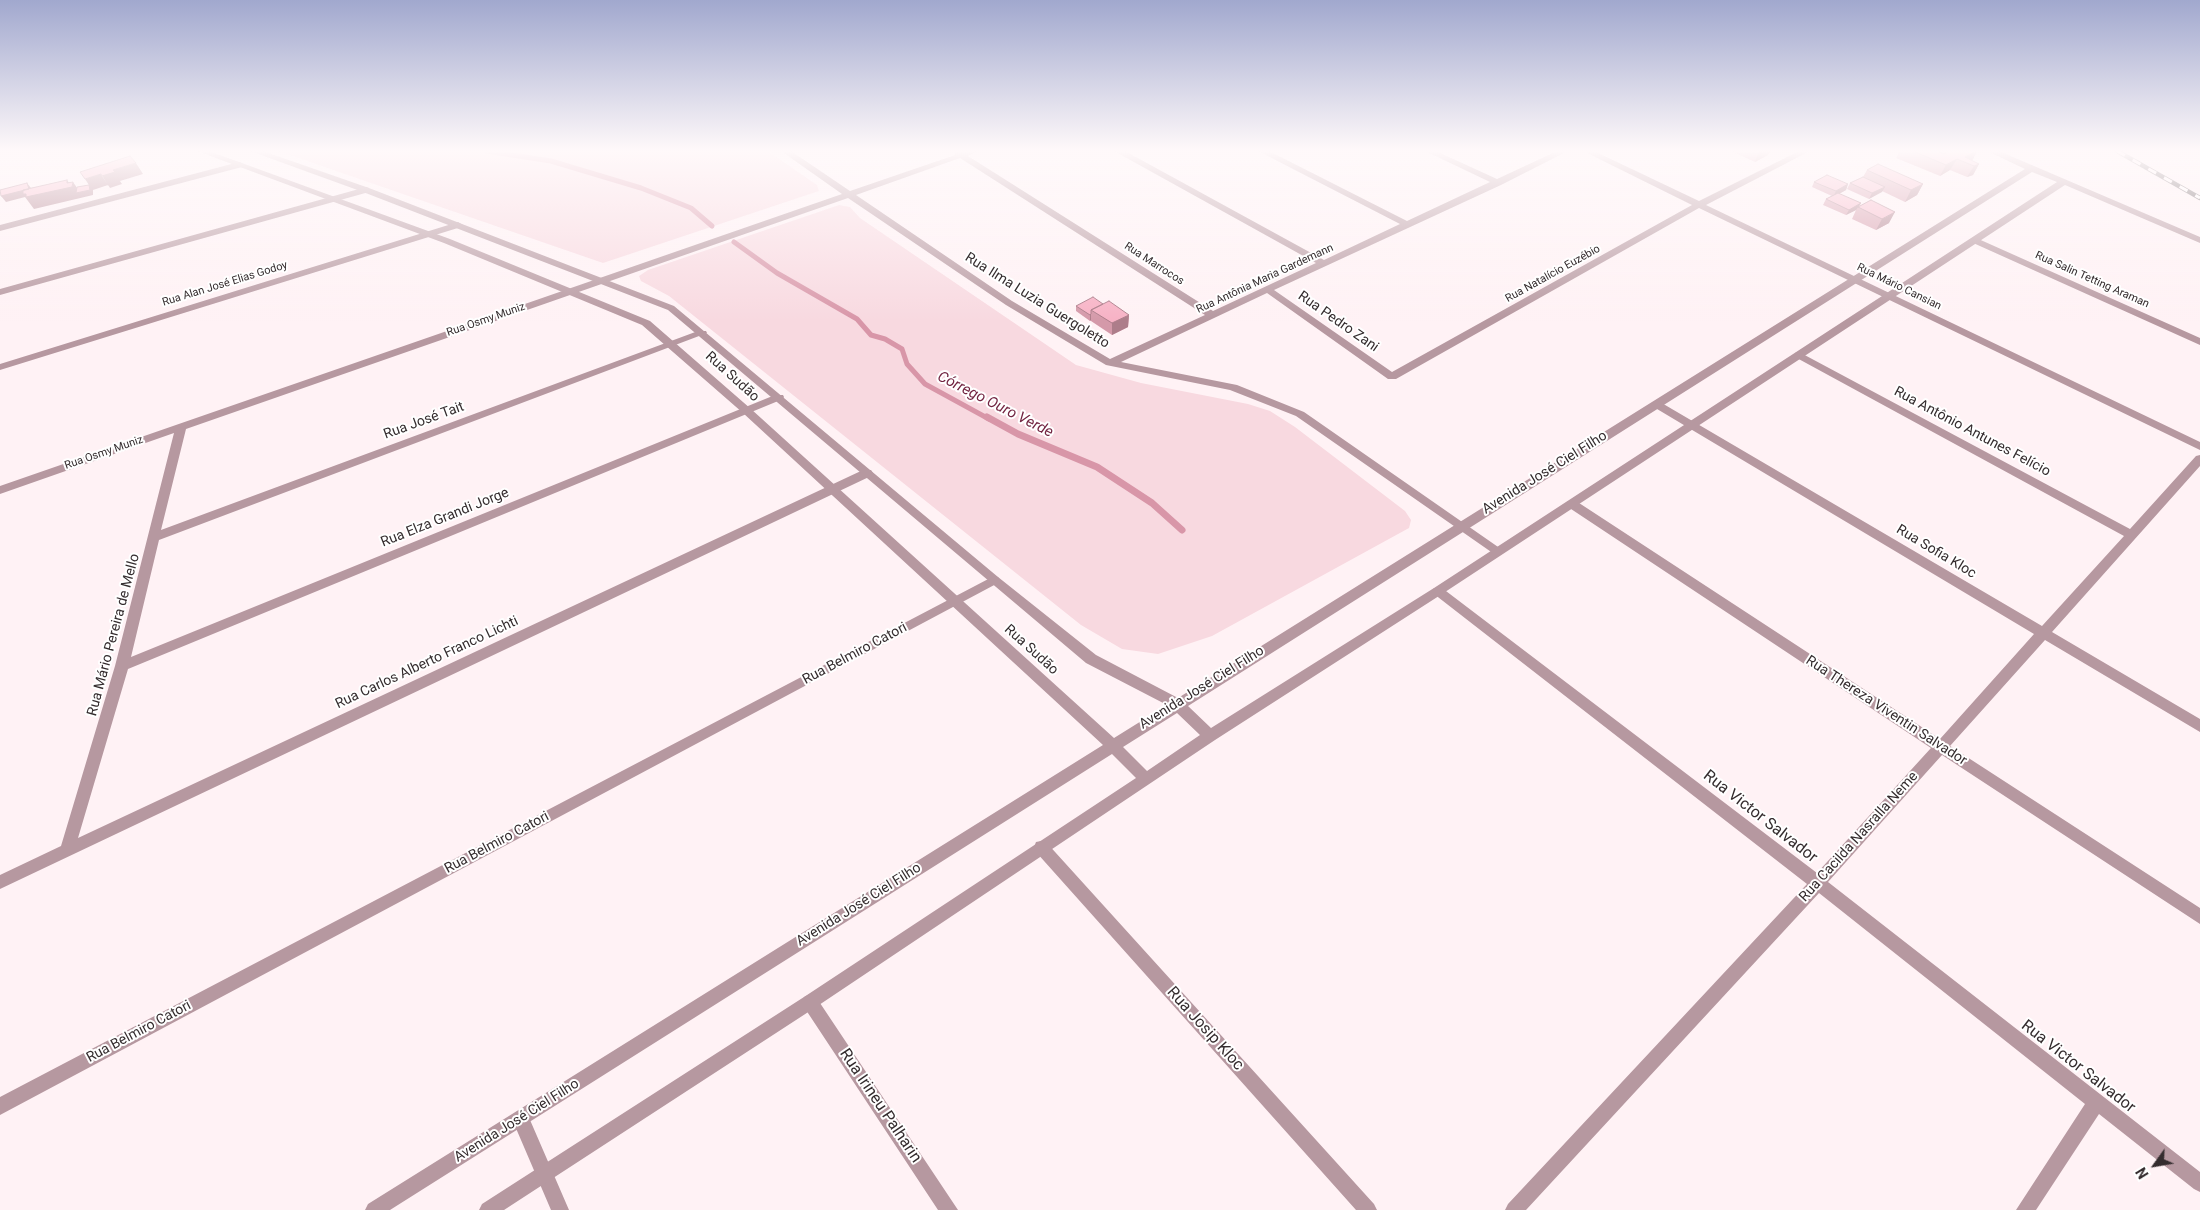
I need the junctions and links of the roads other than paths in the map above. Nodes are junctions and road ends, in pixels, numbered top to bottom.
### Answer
1 (78, 207) edge
2 (302, 207) edge
3 (355, 207) edge
4 (412, 207) edge
5 (811, 207) edge
6 (870, 207) edge
7 (1044, 207) edge
8 (1221, 207) edge
9 (1373, 207) edge
10 (1446, 207) edge
11 (1694, 207) edge
12 (1707, 207) edge
13 (1969, 207) edge
14 (2024, 207) edge
15 (2124, 207) edge
16 (458, 225) junction
17 (1408, 225) junction
18 (0, 228) edge
19 (427, 234) junction
20 (1974, 240) junction
21 (2200, 240) edge
22 (1325, 264) junction
23 (1854, 279) junction
24 (600, 280) junction
25 (1268, 290) junction
26 (569, 291) junction
27 (0, 292) edge
28 (1889, 296) junction
29 (1213, 316) junction
30 (702, 333) junction
31 (2200, 342) edge
32 (673, 344) junction
33 (1799, 355) junction
34 (1110, 363) junction
35 (0, 367) edge
36 (1392, 377) joint
37 (778, 397) junction
38 (1656, 404) junction
39 (747, 410) junction
40 (1692, 425) junction
41 (181, 426) junction
42 (2200, 446) edge
43 (2200, 459) edge
44 (867, 473) junction
45 (0, 490) edge
46 (834, 490) junction
47 (1572, 504) junction
48 (1461, 526) junction
49 (2132, 535) junction
50 (156, 537) junction
51 (1497, 552) junction
52 (994, 580) junction
53 (1438, 591) junction
54 (956, 601) junction
55 (2043, 633) junction
56 (122, 666) junction
57 (1177, 704) junction
58 (2200, 726) edge
59 (1210, 736) junction
60 (1112, 744) junction
61 (1940, 747) junction
62 (1146, 779) junction
63 (1041, 848) junction
64 (68, 850) junction
65 (0, 882) edge
66 (1818, 884) junction
67 (2200, 918) edge
68 (810, 1002) junction
69 (2096, 1103) junction
70 (0, 1106) edge
71 (521, 1119) junction
72 (543, 1174) junction
73 (2200, 1183) edge
74 (374, 1210) edge
75 (488, 1210) edge
76 (560, 1210) edge
77 (949, 1210) edge
78 (1368, 1210) edge
79 (1514, 1210) edge
80 (2025, 1210) edge

1 - 18 street
2 - 27 street
3 - 19 street, Rua Sudão
4 - 16 street, Rua Sudão
5 - 24 street, Rua Osmy Muniz
6 - 34 street, Rua Ilma Luzia Guergoletto
7 - 29 street, Rua Marrocos
8 - 22 street
9 - 17 street
10 - 17 street, Rua Antônia Maria Gardemann
11 - 36 street, Rua Natalício Euzébio
12 - 23 street, Rua Mário Cansian
13 - 23 street, Avenida José Ciel Filho
14 - 20 street
15 - 21 street
16 - 19 street, Rua Alan José Elias Godoy
16 - 24 street, Rua Sudão
17 - 22 street, Rua Antônia Maria Gardemann
19 - 26 street, Rua Sudão
19 - 35 street, Rua Alan José Elias Godoy
20 - 28 street
20 - 31 street, Rua Salin Tetting Araman
22 - 25 street, Rua Antônia Maria Gardemann
23 - 28 street, Rua Mário Cansian
23 - 38 street, Avenida José Ciel Filho
24 - 26 street, Rua Osmy Muniz
24 - 30 street, Rua Sudão
25 - 29 street, Rua Antônia Maria Gardemann
25 - 36 street, Rua Pedro Zani
26 - 32 street, Rua Sudão
26 - 41 street, Rua Osmy Muniz
28 - 33 street
28 - 42 street, Rua Mário Cansian
29 - 34 street, Rua Antônia Maria Gardemann
30 - 32 street, Rua José Tait
30 - 37 street, Rua Sudão
32 - 39 street, Rua Sudão
32 - 50 street, Rua José Tait
33 - 40 street
33 - 49 street, Rua Antônio Antunes Felício
34 - 48 street, Rua Ilma Luzia Guergoletto
37 - 39 street, Rua Elza Grandi Jorge
37 - 44 street, Rua Sudão
38 - 40 street, Rua Sofia Kloc
38 - 48 street, Avenida José Ciel Filho
39 - 46 street, Rua Sudão
39 - 56 street, Rua Elza Grandi Jorge
40 - 47 street
40 - 55 street, Rua Sofia Kloc
41 - 45 street, Rua Osmy Muniz
41 - 50 street, Rua Mário Pereira de Mello
43 - 49 street, Rua Cacilda Nasralla Neme
44 - 46 street, Rua Carlos Alberto Franco Lichti
44 - 52 street, Rua Sudão
46 - 54 street, Rua Sudão
46 - 64 street, Rua Carlos Alberto Franco Lichti
47 - 51 street
47 - 61 street, Rua Thereza Viventin Salvador
48 - 51 street, Rua Ilma Luzia Guergoletto
48 - 57 street, Avenida José Ciel Filho
49 - 55 street, Rua Cacilda Nasralla Neme
50 - 56 street, Rua Mário Pereira de Mello
51 - 53 street
52 - 54 street, Rua Belmiro Catori
52 - 57 street, Rua Sudão
53 - 59 street
53 - 66 street, Rua Victor Salvador
54 - 60 street, Rua Sudão
54 - 70 street, Rua Belmiro Catori
55 - 58 street, Rua Sofia Kloc
55 - 61 street, Rua Cacilda Nasralla Neme
56 - 64 street, Rua Mário Pereira de Mello
57 - 59 street, Rua Sudão
57 - 60 street, Avenida José Ciel Filho
59 - 62 street
60 - 62 street, Rua Sudão
60 - 71 street, Avenida José Ciel Filho
61 - 66 street, Rua Cacilda Nasralla Neme
61 - 67 street, Rua Thereza Viventin Salvador
62 - 63 street
63 - 68 street
63 - 78 street, Rua Josip Kloc
64 - 65 street, Rua Carlos Alberto Franco Lichti
66 - 69 street, Rua Victor Salvador
66 - 79 street, Rua Cacilda Nasralla Neme
68 - 72 street
68 - 77 street, Rua Irineu Palharin
69 - 73 street, Rua Victor Salvador
69 - 80 street
71 - 72 street
71 - 74 street, Avenida José Ciel Filho
72 - 75 street
72 - 76 street

